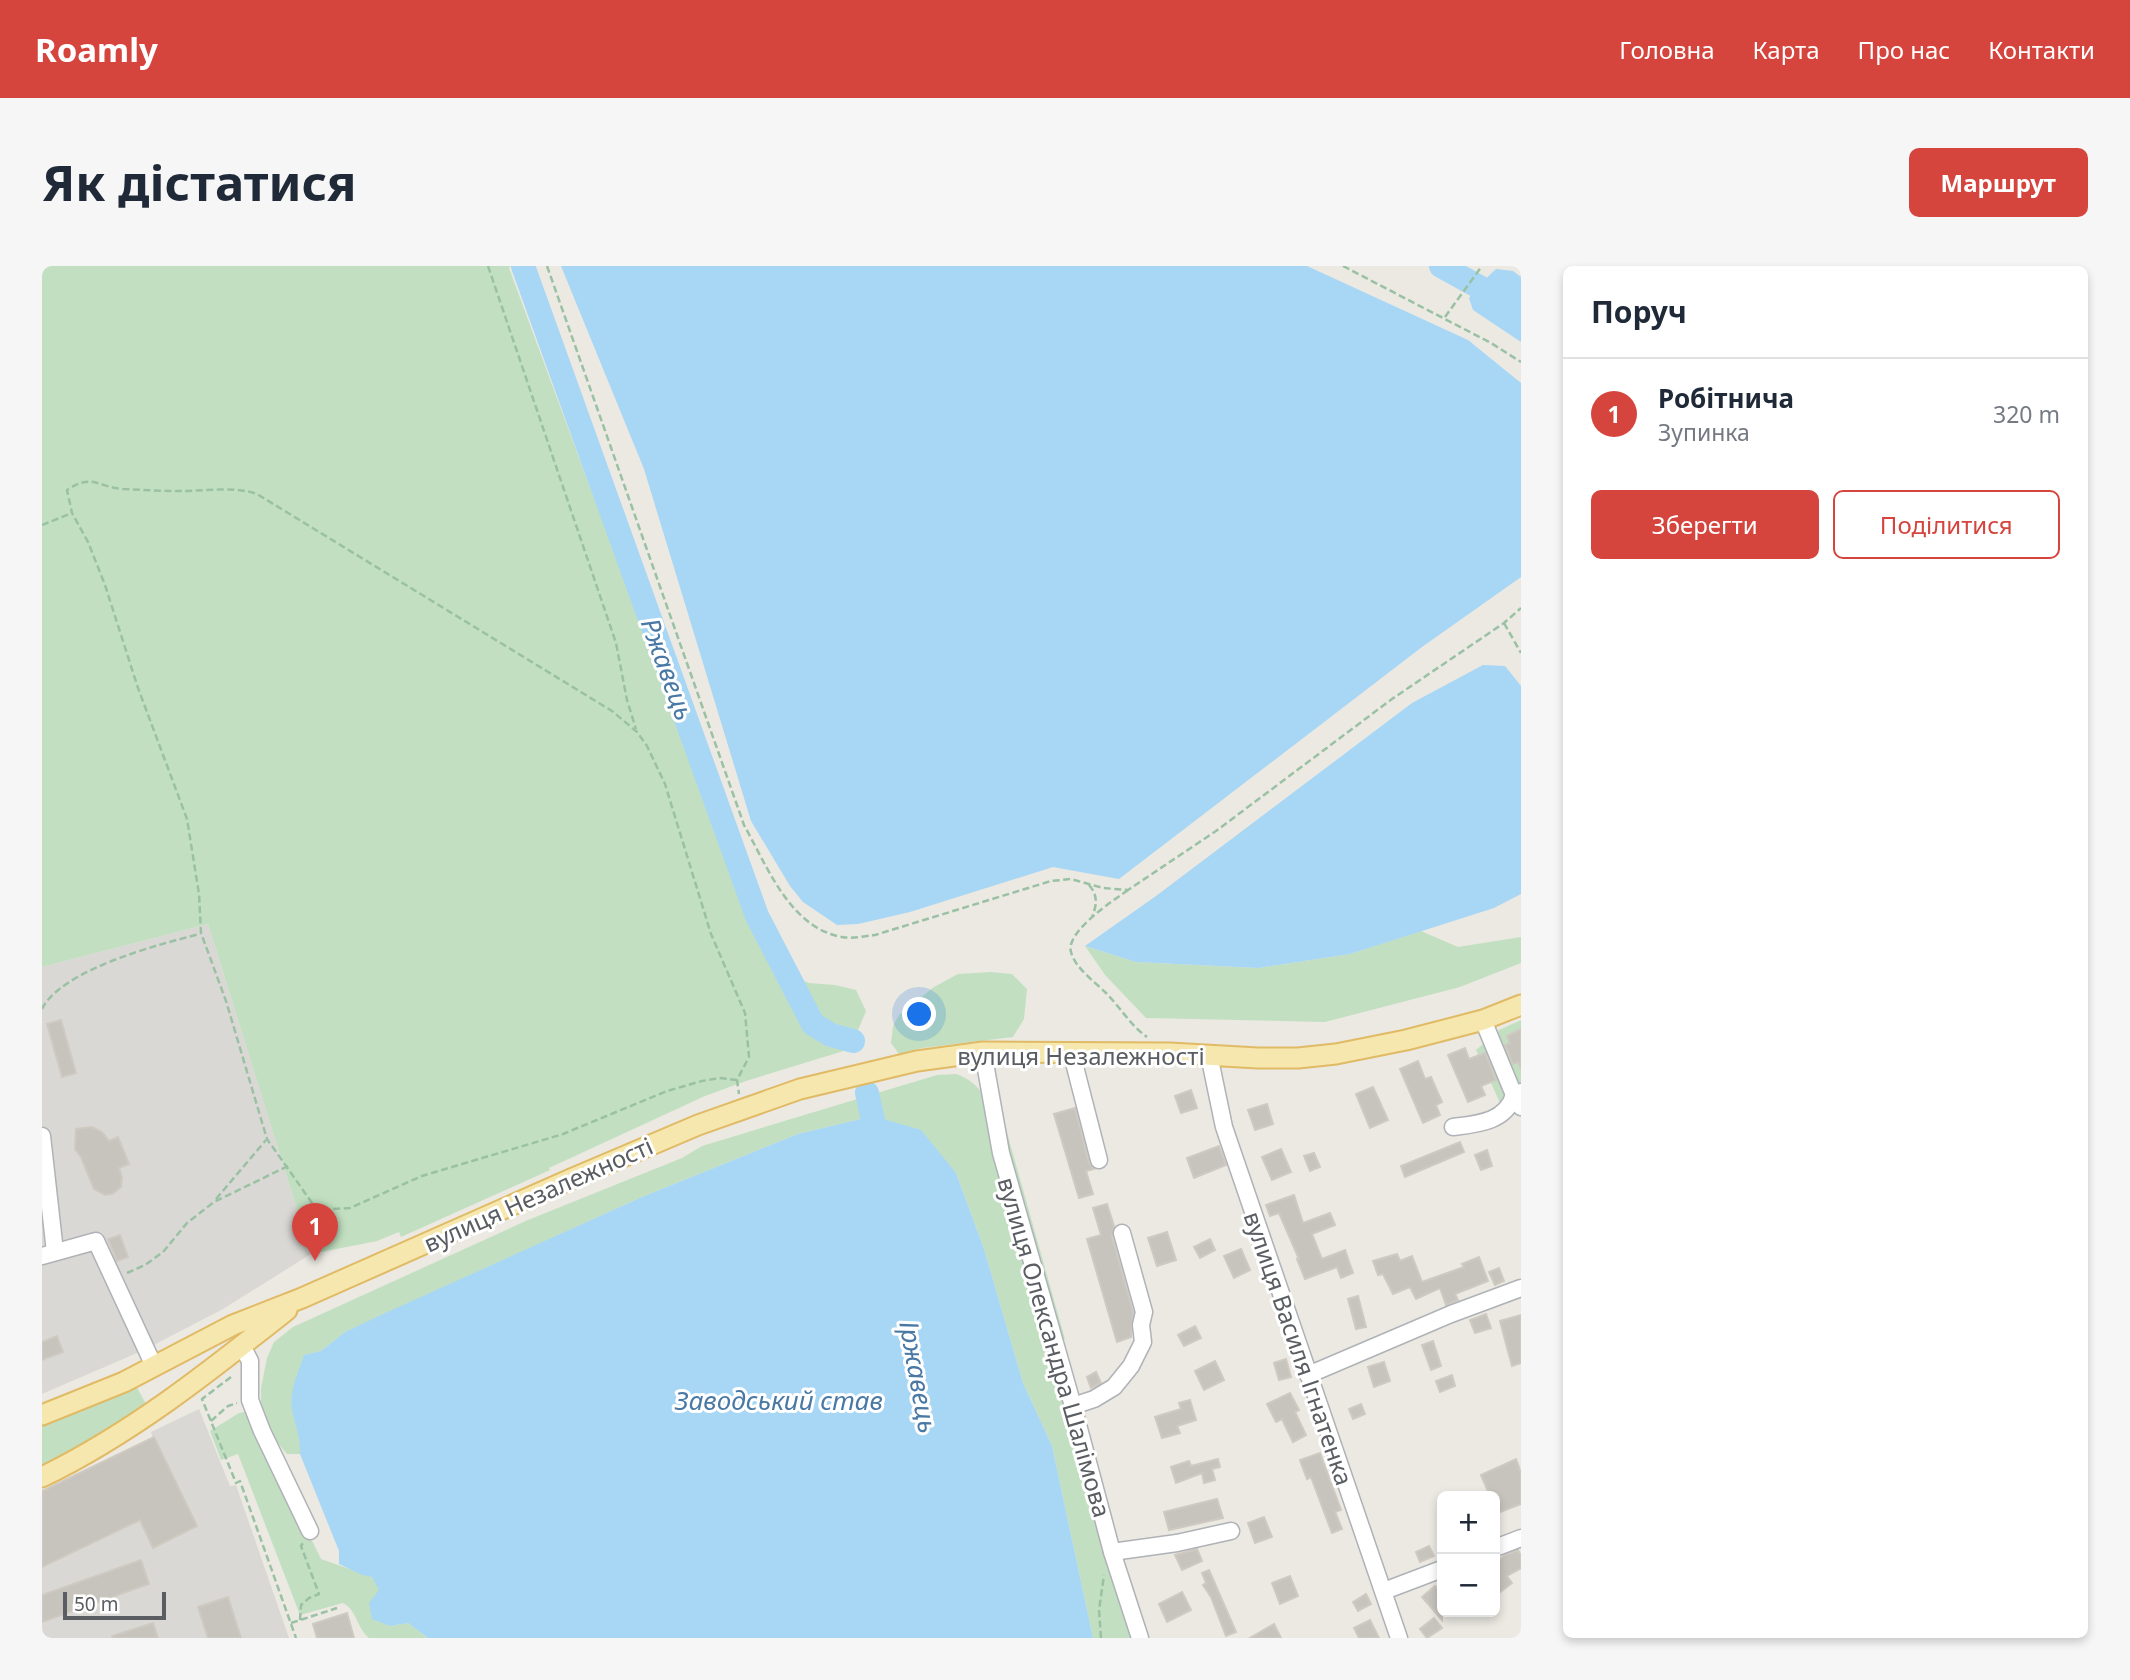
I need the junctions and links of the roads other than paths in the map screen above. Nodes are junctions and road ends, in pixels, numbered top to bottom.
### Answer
1 (1521, 1005) edge
2 (1483, 1020) junction
3 (1072, 1051) junction
4 (984, 1052) junction
5 (1209, 1055) junction
6 (1519, 1098) edge
7 (1453, 1127) dead end
8 (42, 1136) edge
9 (1099, 1160) dead end
10 (1122, 1233) dead end
11 (48, 1254) edge
12 (1521, 1287) edge
13 (302, 1298) junction
14 (246, 1354) junction
15 (154, 1366) junction
16 (1308, 1374) junction
17 (1073, 1406) junction
18 (42, 1415) edge
19 (42, 1476) edge
20 (310, 1531) road end
21 (1231, 1531) dead end
22 (1521, 1538) edge
23 (1500, 1546) edge
24 (1112, 1552) junction
25 (1437, 1571) edge
26 (1384, 1591) junction
27 (1140, 1638) edge
28 (1399, 1638) edge

1 - 2 main road, вулиця Незалежності
2 - 5 main road, вулиця Незалежності
2 - 6 street
3 - 4 main road, вулиця Незалежності
3 - 5 main road, вулиця Незалежності
3 - 9 street
4 - 13 main road, вулиця Незалежності
4 - 17 street, вулиця Олександра Шалімова
5 - 16 street, вулиця Василя Ігнатенка
6 - 7 street
8 - 11 street
10 - 17 street
11 - 15 street
12 - 16 street
13 - 14 main road, вулиця Незалежності
13 - 15 main road, вулиця Незалежності
14 - 19 main road, вулиця Незалежності
14 - 20 street
15 - 18 main road, вулиця Незалежності
16 - 26 street, вулиця Василя Ігнатенка
17 - 24 street, вулиця Олександра Шалімова
21 - 24 street
22 - 23 street
24 - 27 street, вулиця Олександра Шалімова
25 - 26 street
26 - 28 street, вулиця Василя Ігнатенка

